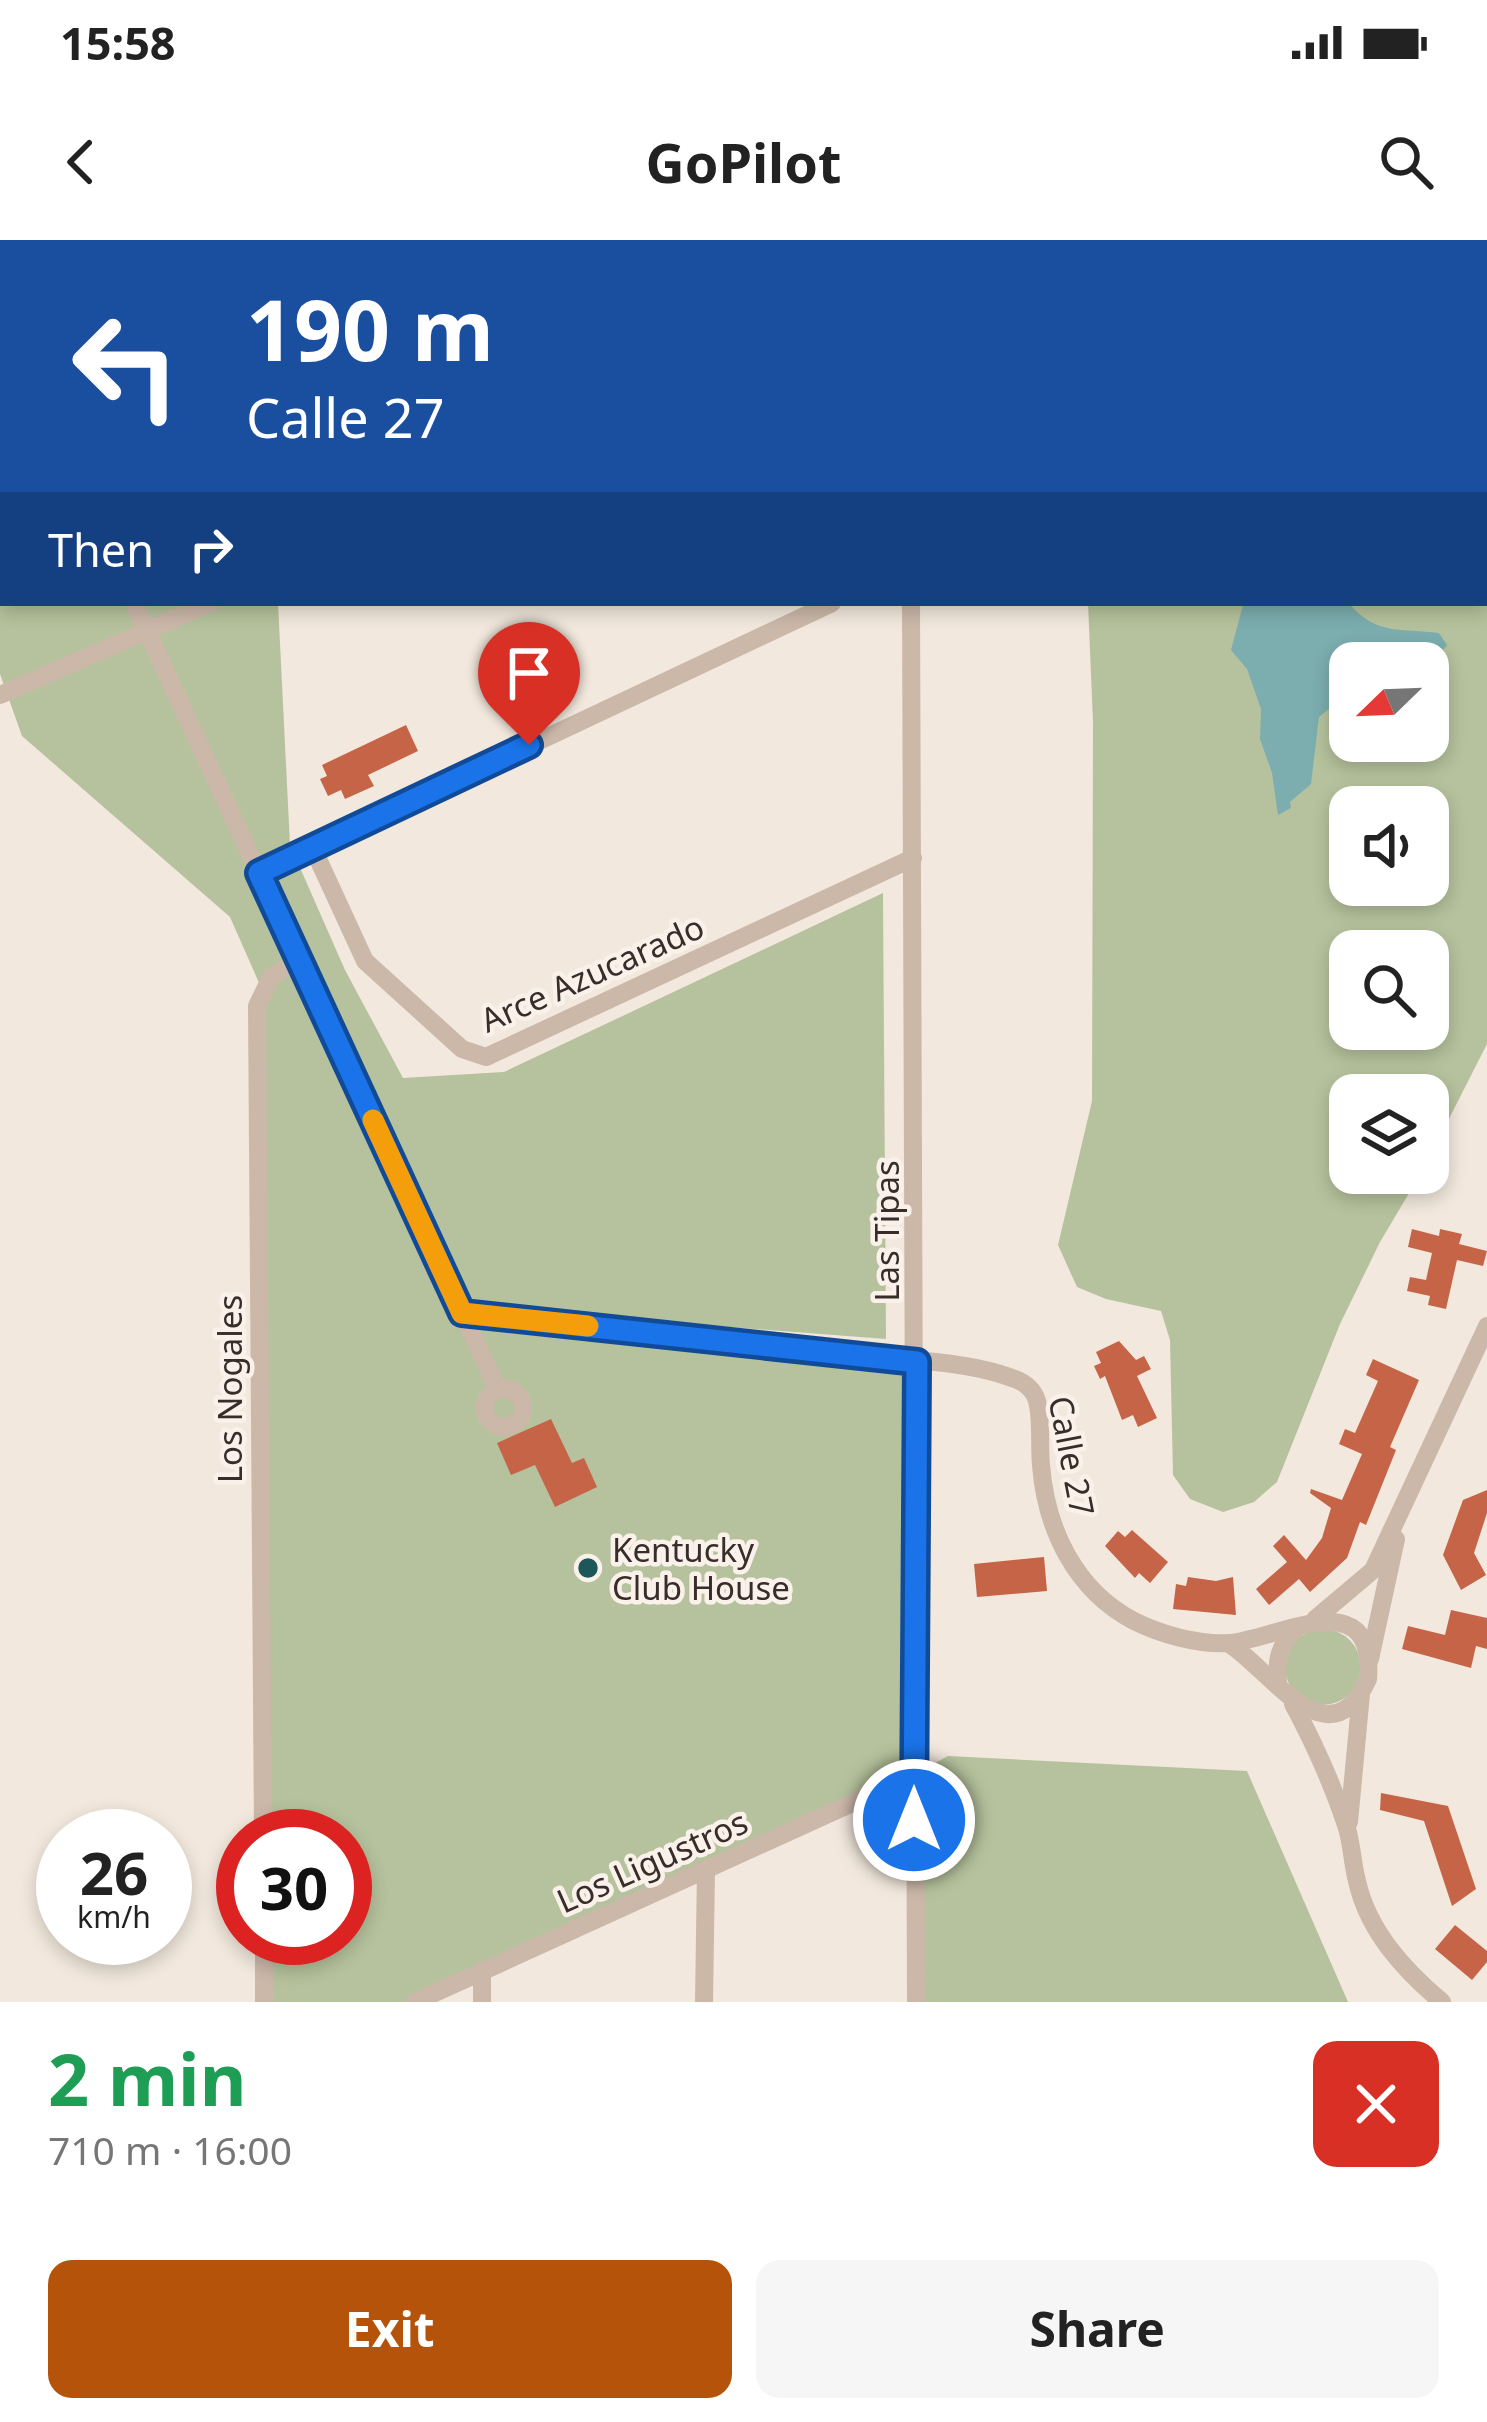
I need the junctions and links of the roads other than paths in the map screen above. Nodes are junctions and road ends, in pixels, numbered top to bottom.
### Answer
1 (135, 606) edge
2 (203, 606) edge
3 (826, 606) edge
4 (911, 606) edge
5 (147, 631) junction
6 (0, 695) edge
7 (312, 846) junction
8 (913, 858) junction
9 (259, 873) junction
10 (299, 960) junction
11 (462, 1313) junction
12 (1487, 1326) edge
13 (917, 1362) junction
14 (498, 1390) dead end
15 (1399, 1522) junction
16 (1308, 1621) junction
17 (1228, 1643) junction
18 (1370, 1662) junction
19 (1278, 1684) junction
20 (1361, 1694) junction
21 (1293, 1704) junction
22 (914, 1775) junction
23 (263, 1809) edge
24 (1348, 1833) junction
25 (706, 1870) junction
26 (264, 1965) edge
27 (482, 1971) junction
28 (264, 2002) edge
29 (415, 2002) edge
30 (482, 2002) edge
31 (704, 2002) edge
32 (916, 2002) edge
33 (1442, 2002) edge

1 - 5 street
2 - 5 street
3 - 7 street
4 - 8 street, Las Tipas
5 - 6 street
5 - 9 street
7 - 8 street, Arce Azucarado
7 - 9 street
8 - 13 street, Las Tipas
9 - 10 street
10 - 11 street
10 - 23 street, Los Nogales
11 - 13 street, Calle 27
11 - 14 street
12 - 15 street
13 - 17 street, Calle 27
13 - 22 street, Las Tipas
15 - 16 street
15 - 18 street
16 - 17 street, Calle 27
16 - 18 street
16 - 19 street
17 - 19 street
18 - 20 street
19 - 21 street
20 - 21 street
20 - 24 street
21 - 24 street
22 - 25 street, Los Ligustros
22 - 32 street, Las Tipas
24 - 33 street
25 - 27 street, Los Ligustros
25 - 31 street
26 - 28 street
27 - 29 street, Los Ligustros
27 - 30 street

